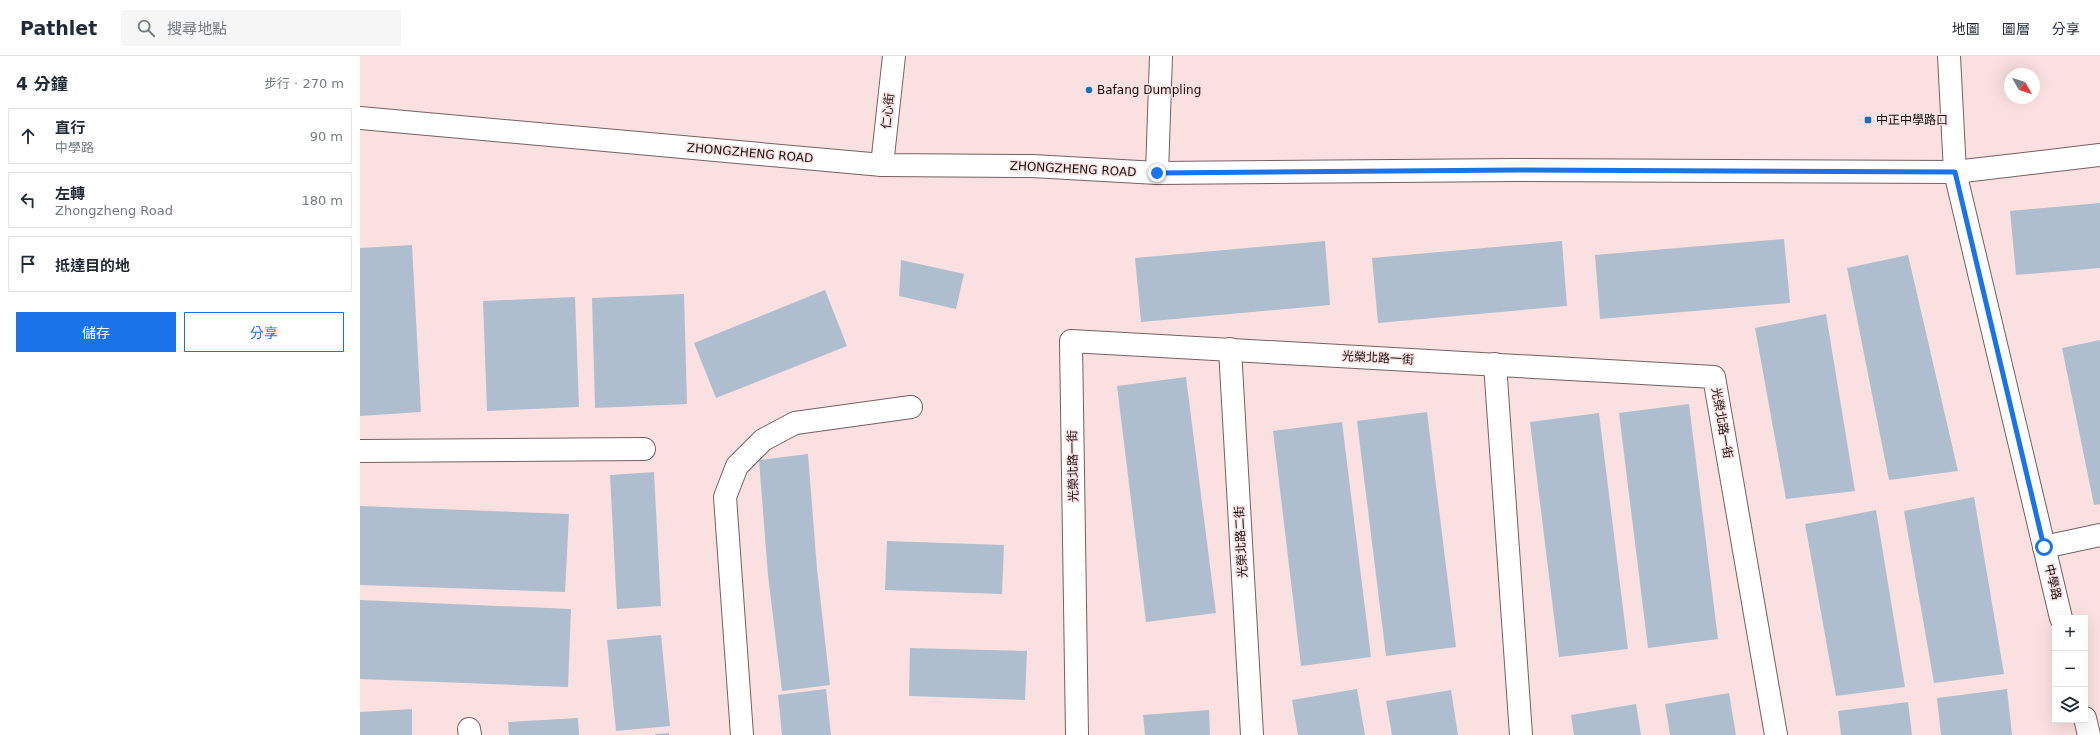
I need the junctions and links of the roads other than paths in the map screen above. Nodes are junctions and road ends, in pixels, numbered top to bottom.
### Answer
1 (894, 56) edge
2 (1162, 56) edge
3 (1950, 56) edge
4 (360, 118) edge
5 (2100, 155) edge
6 (882, 165) junction
7 (1955, 172) junction
8 (1157, 173) junction
9 (1230, 350) junction
10 (1495, 364) junction
11 (911, 407) dead end
12 (644, 449) dead end
13 (360, 452) edge
14 (2100, 535) edge
15 (2044, 547) junction
16 (2060, 615) edge
17 (2086, 723) edge
18 (742, 735) edge
19 (1076, 735) edge
20 (1252, 735) edge
21 (1521, 735) edge
22 (1776, 735) edge
23 (2089, 735) edge

1 - 6 street, 仁心街
2 - 8 street
3 - 7 street, 中學路
4 - 6 street, ZHONGZHENG ROAD
5 - 7 street, ZHONGZHENG ROAD
6 - 8 street, ZHONGZHENG ROAD
7 - 8 street, ZHONGZHENG ROAD
7 - 15 street, 中學路
9 - 10 street, 光榮北路一街
9 - 19 street, 光榮北路一街
9 - 20 street, 光榮北路二街
10 - 21 street
10 - 22 street, 光榮北路一街
11 - 18 street
12 - 13 street
14 - 15 street
15 - 16 street, 中學路
17 - 23 street

